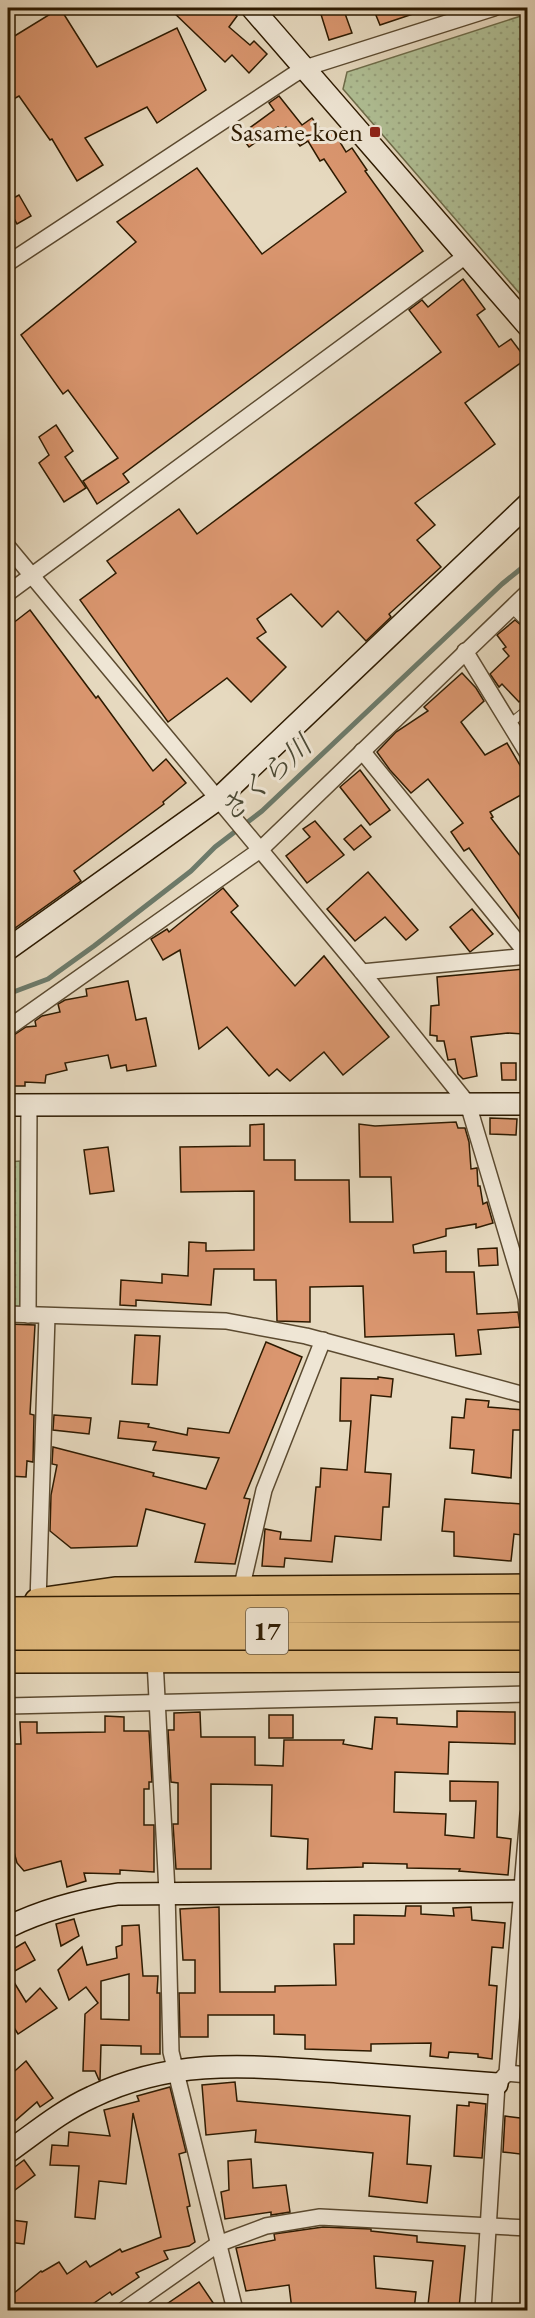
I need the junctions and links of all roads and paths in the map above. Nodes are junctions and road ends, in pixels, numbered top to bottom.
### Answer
1 (252, 8) edge
2 (494, 8) edge
3 (305, 68) junction
4 (466, 255) junction
5 (8, 263) edge
6 (528, 326) edge
7 (528, 504) edge
8 (8, 547) edge
9 (32, 576) junction
10 (528, 592) edge
11 (8, 593) edge
12 (511, 608) junction
13 (528, 625) edge
14 (465, 651) junction
15 (528, 709) edge
16 (509, 724) junction
17 (362, 751) junction
18 (528, 754) edge
19 (218, 800) junction
20 (260, 850) junction
21 (8, 949) edge
22 (528, 956) edge
23 (362, 972) junction
24 (8, 1028) edge
25 (8, 1104) edge
26 (468, 1104) junction
27 (528, 1104) edge
28 (29, 1105) junction
29 (523, 1269) edge
30 (8, 1314) edge
31 (28, 1315) junction
32 (47, 1316) junction
33 (528, 1319) edge
34 (323, 1340) junction
35 (528, 1396) edge
36 (528, 1588) edge
37 (241, 1590) junction
38 (8, 1602) edge
39 (38, 1602) junction
40 (528, 1608) edge
41 (8, 1611) edge
42 (528, 1618) edge
43 (528, 1627) edge
44 (8, 1636) edge
45 (528, 1636) edge
46 (8, 1642) edge
47 (528, 1658) edge
48 (8, 1659) edge
49 (155, 1660) junction
50 (528, 1694) edge
51 (157, 1704) junction
52 (15, 1707) edge
53 (8, 1718) edge
54 (528, 1814) edge
55 (525, 1891) edge
56 (167, 1892) junction
57 (8, 1926) edge
58 (176, 2070) junction
59 (528, 2075) edge
60 (502, 2079) junction
61 (8, 2152) edge
62 (489, 2227) junction
63 (528, 2228) edge
64 (218, 2244) junction
65 (124, 2310) edge
66 (235, 2310) edge
67 (483, 2310) edge

1 - 3 street
2 - 3 street
3 - 4 street
3 - 5 street
4 - 6 street
4 - 9 street
7 - 19 street
8 - 9 street
9 - 11 street
9 - 19 street
10 - 12 street
12 - 13 lane
12 - 14 street
14 - 16 street
14 - 17 street
15 - 16 lane
16 - 18 street
17 - 20 street
17 - 22 street
19 - 20 street
19 - 21 street
20 - 23 street
20 - 24 street
22 - 23 street
23 - 26 street
25 - 28 street
26 - 27 street
26 - 28 street
26 - 29 street
28 - 31 street
29 - 33 street
30 - 31 street
31 - 32 street
32 - 34 street
32 - 39 street
34 - 35 street
34 - 37 street
36 - 37 highway, 17
37 - 39 highway, 17
38 - 39 highway, 17
39 - 42 highway, 17
40 - 41 highway, bridge
43 - 46 highway, 17
44 - 45 highway, bridge
47 - 49 highway, 17
48 - 49 highway, 17
49 - 51 street
50 - 51 street
51 - 52 street
51 - 56 street
52 - 53 street
54 - 55 street
55 - 56 street
55 - 60 street
56 - 57 street
56 - 58 street
58 - 60 street
58 - 61 street
58 - 64 street
59 - 60 street
60 - 62 street
62 - 63 street
62 - 64 street
62 - 67 street
64 - 65 street
64 - 66 street

